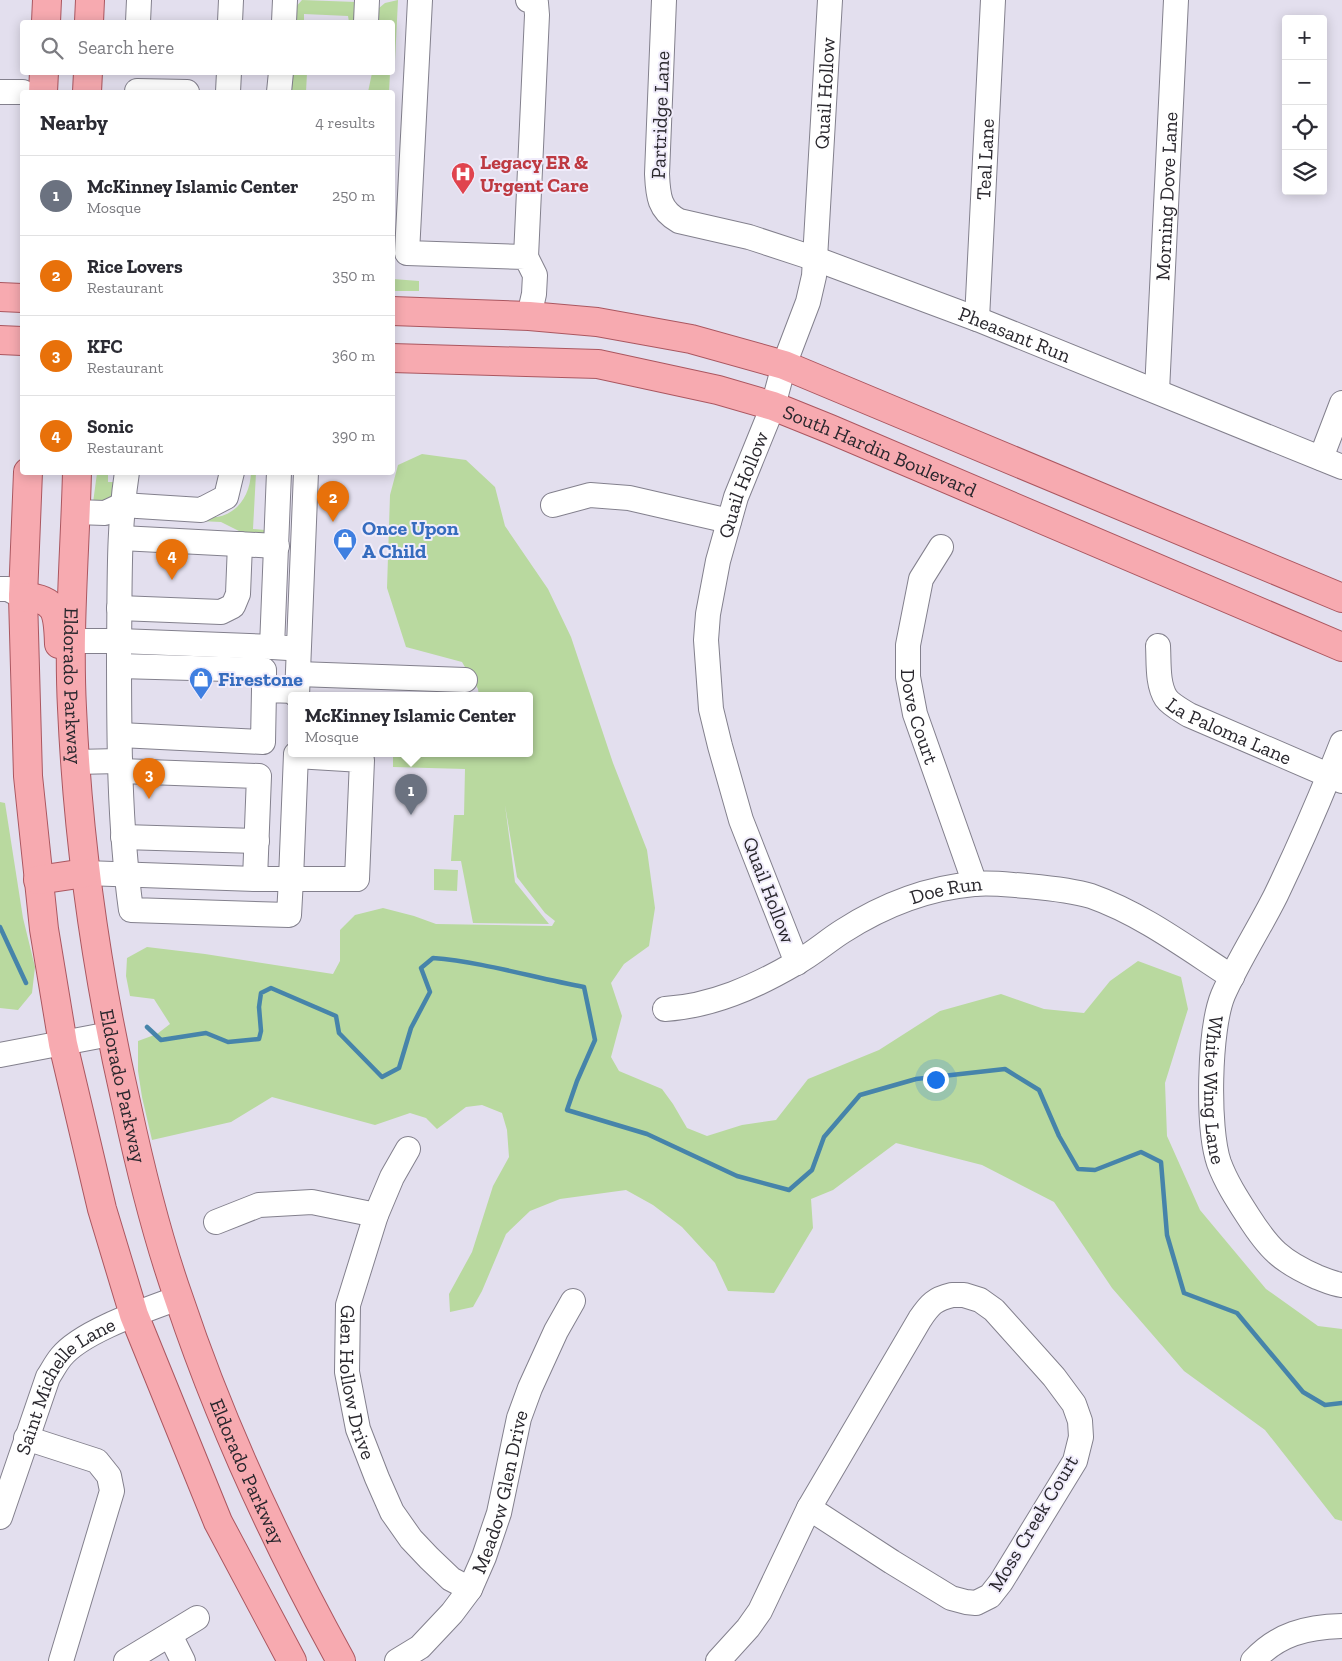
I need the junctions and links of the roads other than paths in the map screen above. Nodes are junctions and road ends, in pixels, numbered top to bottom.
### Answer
1 (47, 0) edge
2 (90, 0) edge
3 (139, 0) edge
4 (231, 0) edge
5 (285, 0) edge
6 (367, 0) edge
7 (420, 0) edge
8 (528, 0) edge
9 (664, 0) edge
10 (830, 0) edge
11 (993, 0) edge
12 (1176, 0) edge
13 (46, 20) edge
14 (89, 20) edge
15 (138, 20) edge
16 (230, 20) edge
17 (284, 20) edge
18 (366, 20) edge
19 (44, 75) edge
20 (88, 75) edge
21 (228, 75) edge
22 (281, 75) edge
23 (137, 85) edge
24 (43, 90) edge
25 (87, 90) edge
26 (173, 90) edge
27 (228, 90) edge
28 (279, 90) edge
29 (0, 92) edge
30 (20, 92) edge
31 (680, 221) joint
32 (526, 257) junction
33 (816, 259) junction
34 (0, 297) edge
35 (20, 298) edge
36 (395, 311) edge
37 (529, 316) junction
38 (977, 319) junction
39 (0, 340) edge
40 (20, 341) edge
41 (395, 358) edge
42 (784, 365) junction
43 (1157, 392) junction
44 (1342, 403) edge
45 (773, 406) junction
46 (1321, 458) junction
47 (1342, 467) edge
48 (28, 475) edge
49 (77, 475) edge
50 (127, 475) edge
51 (231, 475) edge
52 (279, 475) edge
53 (306, 475) edge
54 (553, 505) dead end
55 (122, 506) junction
56 (76, 512) junction
57 (729, 521) junction
58 (121, 538) junction
59 (240, 544) junction
60 (277, 546) junction
61 (941, 547) dead end
62 (8, 596) edge
63 (1342, 598) edge
64 (119, 608) junction
65 (71, 641) junction
66 (119, 641) junction
67 (1158, 646) dead end
68 (272, 647) junction
69 (1342, 647) edge
70 (298, 648) junction
71 (119, 666) junction
72 (465, 680) dead end
73 (297, 687) edge
74 (264, 690) junction
75 (72, 705) junction
76 (120, 735) junction
77 (1342, 743) edge
78 (296, 757) edge
79 (322, 757) edge
80 (75, 762) junction
81 (121, 766) junction
82 (1335, 778) edge
83 (123, 837) junction
84 (256, 841) junction
85 (85, 873) junction
86 (126, 874) junction
87 (255, 879) junction
88 (291, 879) junction
89 (38, 880) junction
90 (975, 884) junction
91 (798, 963) junction
92 (1232, 977) junction
93 (665, 1009) dead end
94 (110, 1034) junction
95 (63, 1044) junction
96 (0, 1055) edge
97 (408, 1149) dead end
98 (376, 1215) junction
99 (216, 1222) dead end
100 (1342, 1286) edge
101 (178, 1298) junction
102 (574, 1301) dead end
103 (134, 1315) junction
104 (26, 1438) junction
105 (810, 1508) junction
106 (0, 1518) edge
107 (470, 1589) junction
108 (197, 1618) dead end
109 (1342, 1626) edge
110 (170, 1635) junction
111 (61, 1661) edge
112 (126, 1661) edge
113 (183, 1661) edge
114 (292, 1661) edge
115 (341, 1661) edge
116 (397, 1661) edge
117 (718, 1661) edge
118 (1252, 1661) edge

1 - 13 main road
2 - 14 main road
3 - 15 street
4 - 16 street
5 - 17 street
6 - 18 street
7 - 32 street
8 - 32 street
9 - 31 street, Partridge Lane
10 - 33 street, Quail Hollow
11 - 38 street, Teal Lane
12 - 43 street, Morning Dove Lane
19 - 24 main road
20 - 25 main road
21 - 27 street
22 - 28 street
23 - 26 street
29 - 30 street
31 - 33 street, Pheasant Run
32 - 37 street
33 - 38 street, Pheasant Run
33 - 42 street, Quail Hollow
34 - 35 main road
36 - 37 main road, South Hardin Boulevard
37 - 42 main road, South Hardin Boulevard
38 - 43 street, Pheasant Run
39 - 40 main road
41 - 45 main road, South Hardin Boulevard
42 - 45 street, Quail Hollow
42 - 63 main road, South Hardin Boulevard
43 - 46 street, Pheasant Run
44 - 46 street
45 - 57 street, Quail Hollow
45 - 69 main road, South Hardin Boulevard
46 - 47 street, Pheasant Run
48 - 62 main road
49 - 56 main road, Eldorado Parkway
50 - 55 street
51 - 55 street
52 - 60 street
53 - 70 street
54 - 57 street
55 - 56 street
55 - 58 street
56 - 65 main road, Eldorado Parkway
57 - 91 street, Quail Hollow
58 - 59 street
58 - 64 street
59 - 60 street
59 - 64 street
60 - 68 street
61 - 90 street, Dove Court
62 - 75 main road
62 - 89 main road
64 - 66 street
65 - 66 street
65 - 75 main road, Eldorado Parkway
66 - 68 street
66 - 71 street
67 - 82 street, La Paloma Lane
68 - 70 street
70 - 73 street
71 - 74 street
71 - 76 street
72 - 73 street
73 - 74 street
74 - 76 street
75 - 80 main road, Eldorado Parkway
76 - 81 street
77 - 82 street, White Wing Lane
78 - 88 street
79 - 88 street
80 - 81 street
80 - 85 main road, Eldorado Parkway
81 - 83 street
81 - 84 street
82 - 92 street, White Wing Lane
83 - 84 street
83 - 86 street
84 - 87 street
85 - 86 street
85 - 89 main road
85 - 94 main road, Eldorado Parkway
86 - 87 street
86 - 88 street
87 - 88 street
89 - 95 main road
90 - 91 street, Doe Run
90 - 92 street, Doe Run
91 - 93 street, Doe Run
92 - 100 street, White Wing Lane
94 - 95 street
94 - 101 main road, Eldorado Parkway
95 - 96 street
95 - 103 main road
97 - 98 street, Glen Hollow Drive
98 - 99 street
98 - 107 street, Glen Hollow Drive
101 - 103 street, Saint Michelle Lane
101 - 115 main road, Eldorado Parkway
102 - 107 street, Meadow Glen Drive
103 - 104 street, Saint Michelle Lane
103 - 114 main road
104 - 106 street, Saint Michelle Lane
104 - 111 street
105 - 105 street, Moss Creek Court
105 - 117 street, Moss Creek Court
107 - 116 street, Meadow Glen Drive
108 - 110 street
109 - 118 street
110 - 112 street
110 - 113 street

